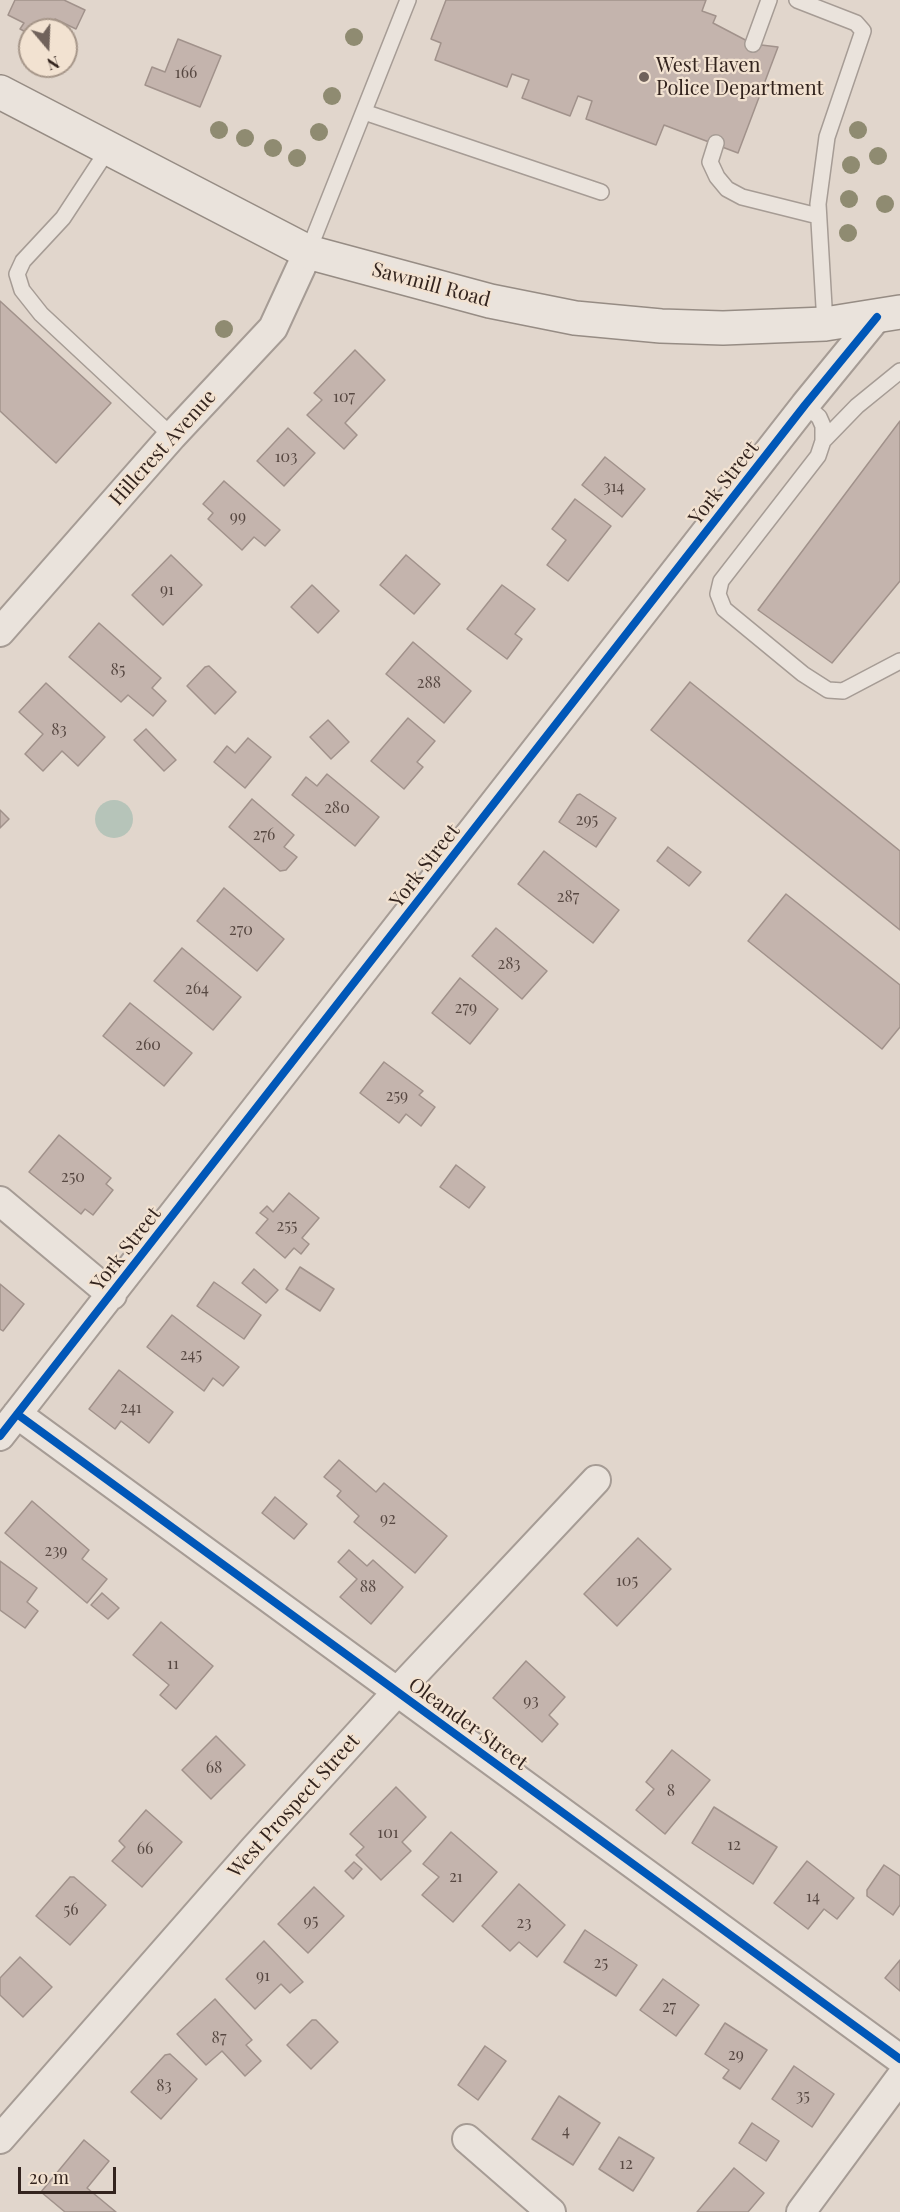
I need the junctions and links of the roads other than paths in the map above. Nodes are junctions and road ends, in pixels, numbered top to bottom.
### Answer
1 (408, 0) edge
2 (769, 0) edge
3 (796, 0) edge
4 (753, 44) dead end
5 (0, 92) edge
6 (364, 112) junction
7 (716, 143) dead end
8 (109, 148) junction
9 (601, 192) dead end
10 (818, 216) junction
11 (308, 252) junction
12 (888, 314) edge
13 (825, 324) junction
14 (900, 370) edge
15 (805, 405) junction
16 (172, 436) junction
17 (823, 441) junction
18 (0, 632) edge
19 (900, 661) edge
20 (0, 1201) edge
21 (112, 1295) junction
22 (9, 1425) edge
23 (596, 1480) dead end
24 (396, 1693) junction
25 (900, 2059) edge
26 (900, 2078) edge
27 (0, 2139) edge
28 (467, 2139) dead end
29 (551, 2212) edge
30 (801, 2212) edge

1 - 6 lane
2 - 4 lane
3 - 10 lane
5 - 8 main road, Sawmill Road
6 - 9 lane
6 - 11 lane
7 - 10 lane
8 - 11 main road, Sawmill Road
8 - 16 lane
10 - 13 lane
11 - 13 main road, Sawmill Road
11 - 16 street, Hillcrest Avenue
12 - 13 main road, Sawmill Road
12 - 15 street, York Street
14 - 17 lane
15 - 17 lane
15 - 21 street, York Street
16 - 18 street, Hillcrest Avenue
17 - 19 lane
20 - 21 street
21 - 22 street, York Street
22 - 24 street, Oleander Street
23 - 24 street, West Prospect Street
24 - 25 street, Oleander Street
24 - 27 street, West Prospect Street
26 - 30 street
28 - 29 street

